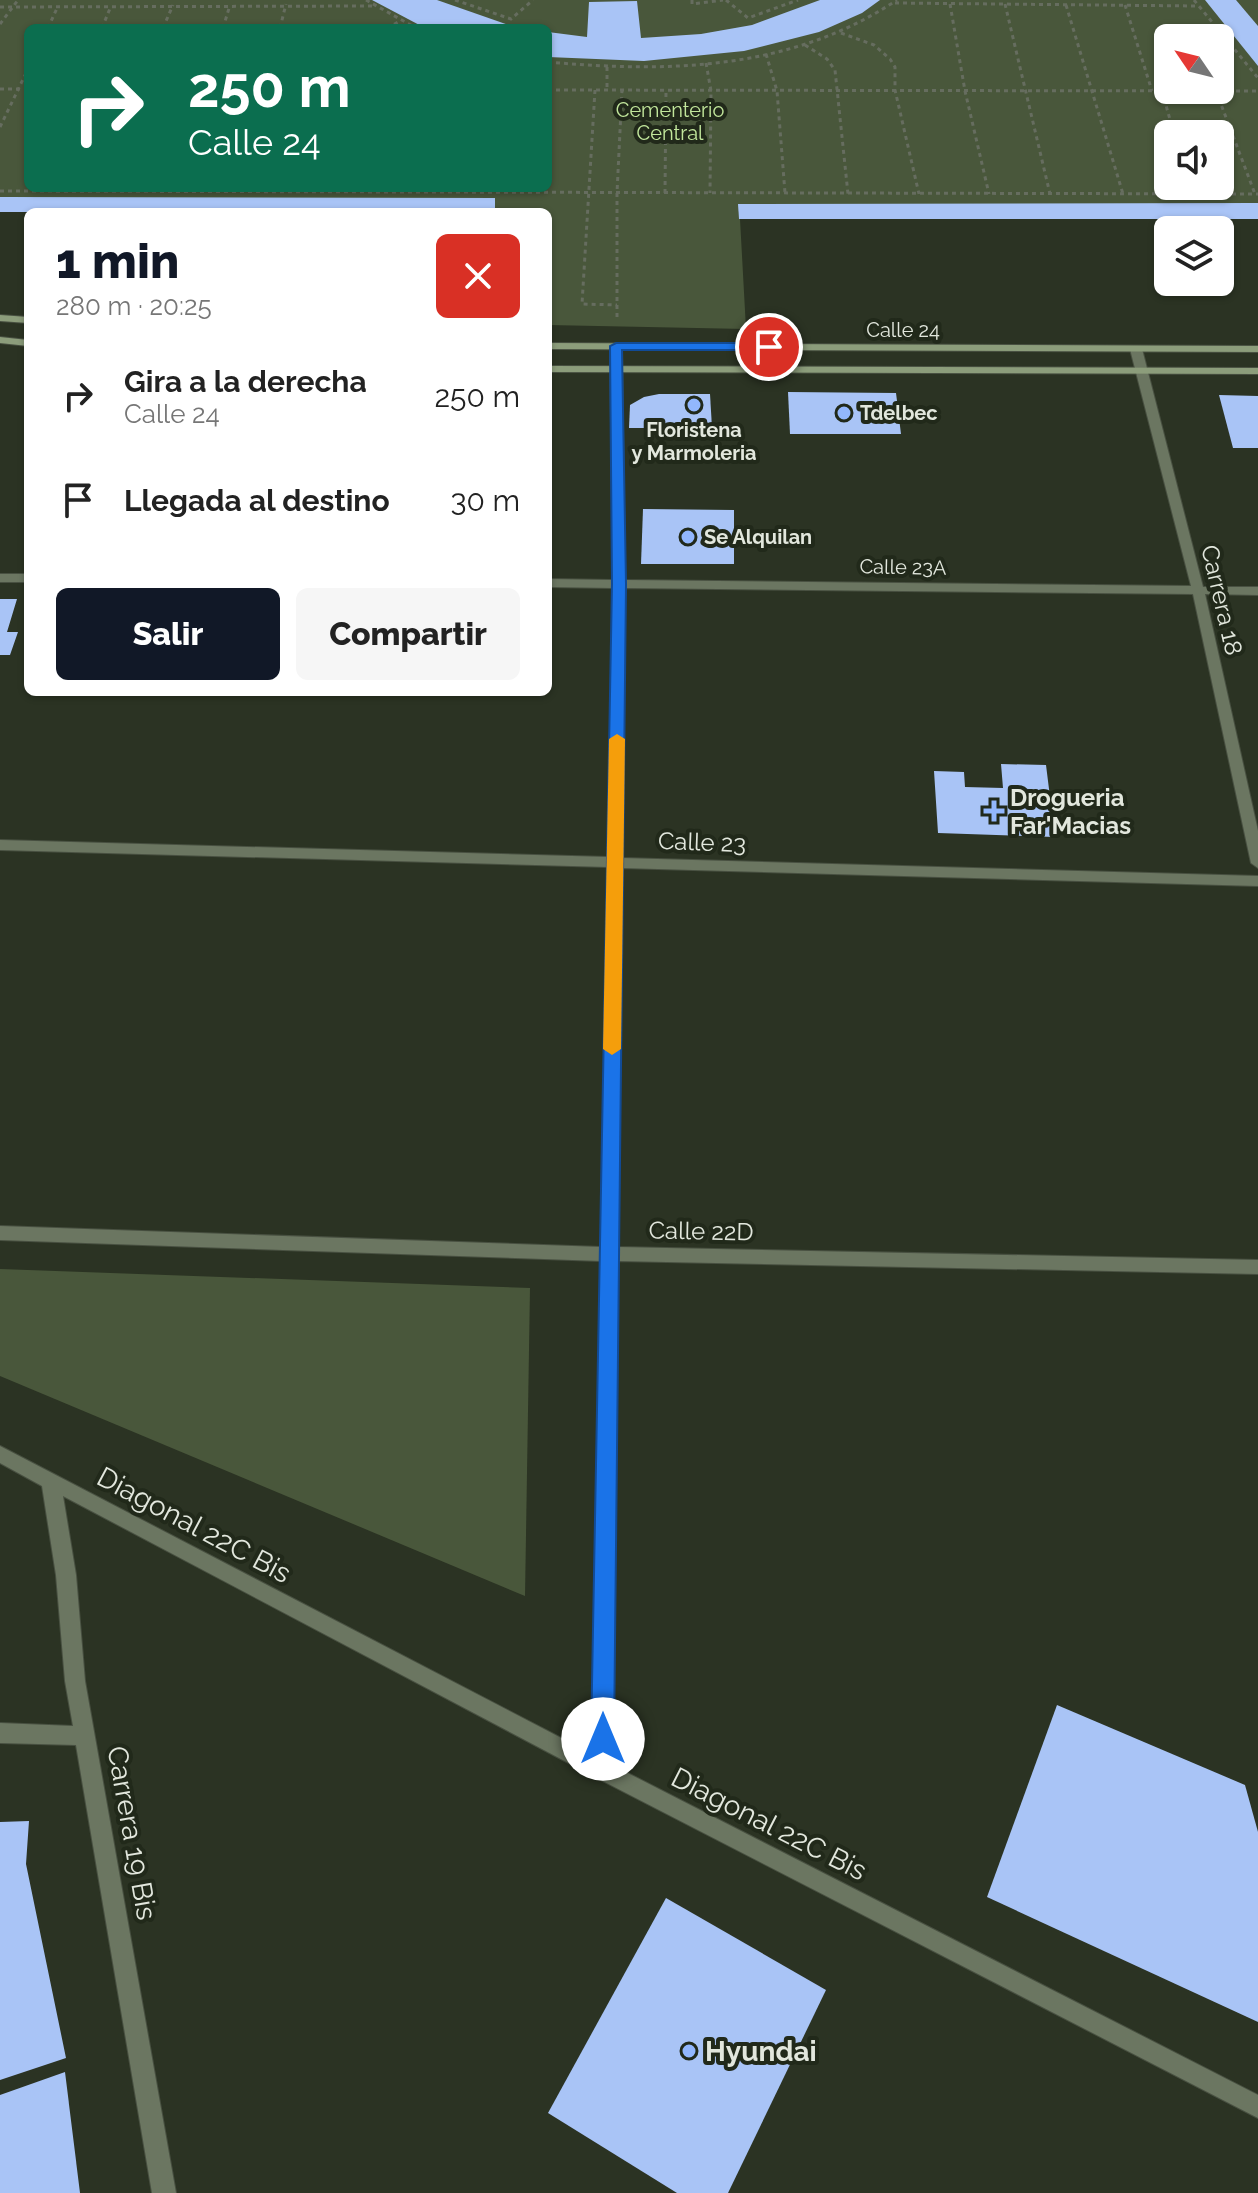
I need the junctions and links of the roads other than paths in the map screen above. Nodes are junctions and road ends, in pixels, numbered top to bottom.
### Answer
1 (1, 319) edge
2 (24, 320) edge
3 (0, 340) edge
4 (24, 343) edge
5 (552, 346) edge
6 (616, 346) junction
7 (1136, 349) junction
8 (1258, 349) edge
9 (552, 369) edge
10 (614, 369) junction
11 (1141, 370) junction
12 (1258, 371) edge
13 (0, 578) edge
14 (24, 578) edge
15 (552, 583) edge
16 (619, 584) junction
17 (1198, 590) junction
18 (1258, 591) edge
19 (0, 845) edge
20 (616, 861) junction
21 (1258, 863) edge
22 (1258, 881) edge
23 (0, 1233) edge
24 (607, 1254) junction
25 (1258, 1267) edge
26 (0, 1454) edge
27 (51, 1481) junction
28 (0, 1733) edge
29 (85, 1736) junction
30 (602, 1770) junction
31 (1258, 2107) edge
32 (164, 2193) edge

1 - 2 street
3 - 4 street
5 - 6 street, Calle 24
6 - 7 street, Calle 24
6 - 10 street
7 - 8 street, Calle 24
7 - 11 street, Carrera 18
9 - 10 street, Calle 24
10 - 11 street, Calle 24
10 - 16 street
11 - 12 street, Calle 24
11 - 17 street, Carrera 18
13 - 14 street
15 - 16 street, Calle 23A
16 - 17 street, Calle 23A
16 - 20 street
17 - 18 street, Calle 23A
17 - 21 street, Carrera 18
19 - 20 street, Calle 23
20 - 22 street, Calle 23
20 - 24 street
23 - 24 street, Calle 22D
24 - 25 street, Calle 22D
24 - 30 street
26 - 27 street, Diagonal 22C Bis
27 - 29 street, Carrera 19 Bis
27 - 30 street, Diagonal 22C Bis
28 - 29 street
29 - 32 street, Carrera 19 Bis
30 - 31 street, Diagonal 22C Bis

